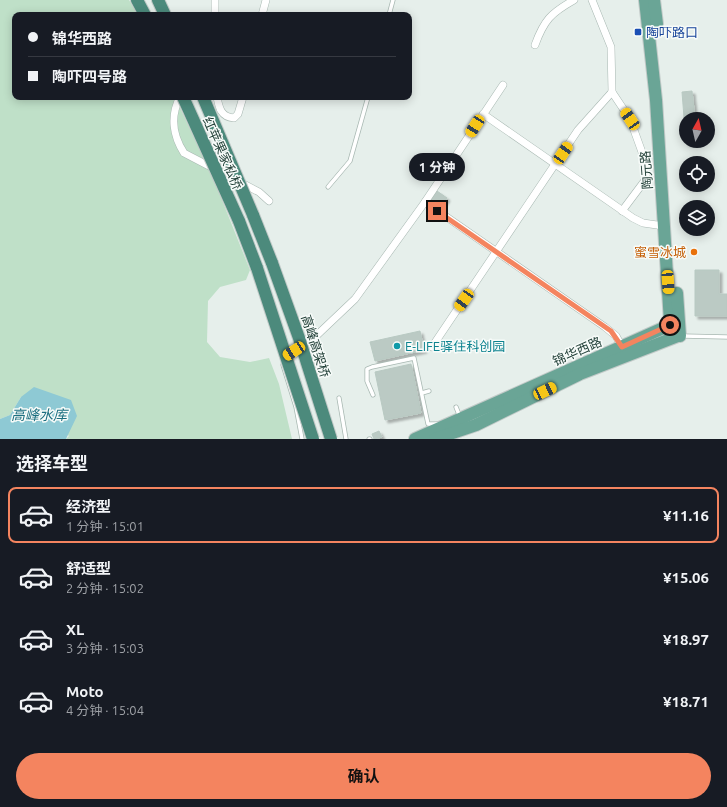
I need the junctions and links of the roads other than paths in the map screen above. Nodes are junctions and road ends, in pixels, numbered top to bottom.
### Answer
1 (137, 0) edge
2 (158, 0) edge
3 (215, 0) edge
4 (266, 0) edge
5 (394, 0) edge
6 (574, 0) edge
7 (592, 0) edge
8 (645, 0) edge
9 (654, 0) edge
10 (143, 12) edge
11 (164, 12) edge
12 (215, 12) edge
13 (263, 12) edge
14 (391, 12) edge
15 (535, 45) dead end
16 (503, 85) dead end
17 (612, 92) junction
18 (179, 100) edge
19 (184, 100) edge
20 (203, 100) edge
21 (218, 100) edge
22 (242, 100) edge
23 (367, 100) edge
24 (484, 114) junction
25 (555, 164) junction
26 (328, 187) dead end
27 (269, 201) dead end
28 (425, 202) junction
29 (622, 211) junction
30 (664, 226) junction
31 (496, 252) junction
32 (272, 263) joint
33 (670, 325) junction
34 (675, 337) junction
35 (727, 337) edge
36 (432, 347) dead end
37 (622, 347) junction
38 (283, 358) joint
39 (429, 391) dead end
40 (422, 393) junction
41 (373, 395) dead end
42 (339, 398) dead end
43 (456, 407) dead end
44 (462, 429) edge
45 (448, 433) edge
46 (302, 439) edge
47 (313, 439) edge
48 (331, 439) edge
49 (346, 439) edge
50 (414, 439) edge
51 (435, 439) edge

1 - 10 highway
2 - 11 highway
3 - 12 street
4 - 13 street
5 - 14 lane
6 - 15 street
7 - 17 street
8 - 30 main road, 陶元路
9 - 34 main road, 陶元路
16 - 24 street
17 - 25 street
17 - 29 street
18 - 27 street
19 - 47 highway, 红苹果家私桥, bridge
20 - 32 highway, 红苹果家私桥, bridge
21 - 22 street
23 - 26 lane
24 - 25 street
24 - 28 street
25 - 29 street
25 - 31 street
28 - 31 street
28 - 38 street
29 - 30 street
30 - 33 main road, 陶元路
31 - 36 street
31 - 37 street
32 - 48 highway, 高峰高架桥, bridge
33 - 34 main road
33 - 37 main road, 锦华西路
34 - 35 lane
34 - 44 main road, 锦华西路
37 - 44 main road, 锦华西路
38 - 46 lane
39 - 40 lane
40 - 41 lane
40 - 45 lane
42 - 49 lane
43 - 44 lane
44 - 45 main road, 锦华西路
45 - 50 main road, 锦华西路
45 - 51 main road, 锦华西路

